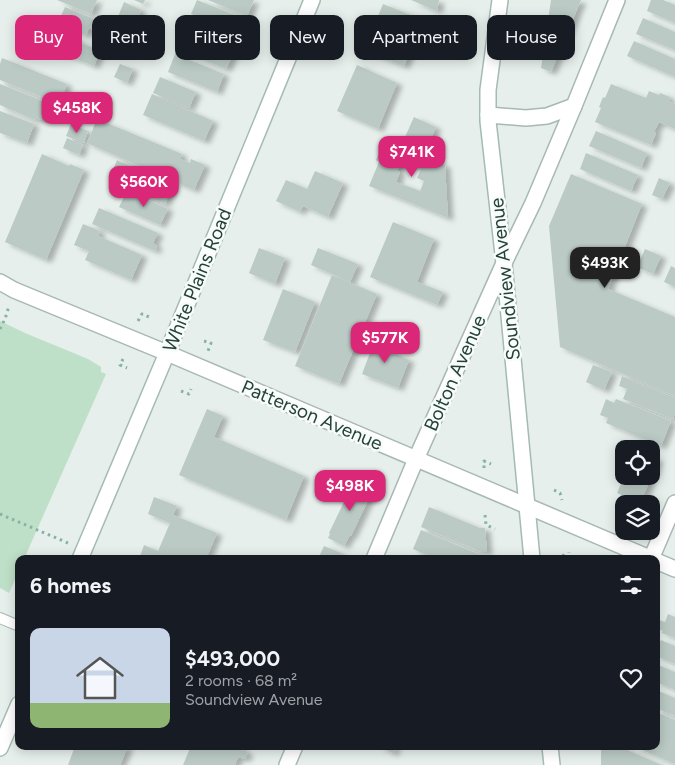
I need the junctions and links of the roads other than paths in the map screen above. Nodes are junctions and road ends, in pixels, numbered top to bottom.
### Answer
1 (312, 0) edge
2 (500, 0) edge
3 (617, 0) edge
4 (574, 106) junction
5 (488, 115) junction
6 (504, 263) junction
7 (0, 282) edge
8 (167, 354) junction
9 (416, 459) junction
10 (675, 503) edge
11 (527, 506) junction
12 (82, 555) edge
13 (376, 555) edge
14 (532, 555) edge
15 (643, 555) edge
16 (654, 555) edge
17 (660, 562) edge
18 (675, 568) edge
19 (0, 618) edge
20 (15, 624) edge
21 (15, 713) edge
22 (0, 748) edge
23 (293, 750) edge
24 (550, 750) edge
25 (287, 765) edge
26 (552, 765) edge

1 - 8 street, White Plains Road
2 - 5 street, Soundview Avenue
3 - 4 street, Bolton Avenue
4 - 5 street
4 - 6 street, Bolton Avenue
5 - 6 street, Soundview Avenue
6 - 9 street, Bolton Avenue
6 - 11 street, Soundview Avenue
7 - 8 street, Patterson Avenue
8 - 9 street, Patterson Avenue
8 - 12 street, White Plains Road
9 - 11 street, Patterson Avenue
9 - 13 street, Bolton Avenue
10 - 16 street
11 - 14 street, Soundview Avenue
11 - 15 street, Patterson Avenue
17 - 18 street
19 - 20 lane
21 - 22 street
23 - 25 street
24 - 26 street

